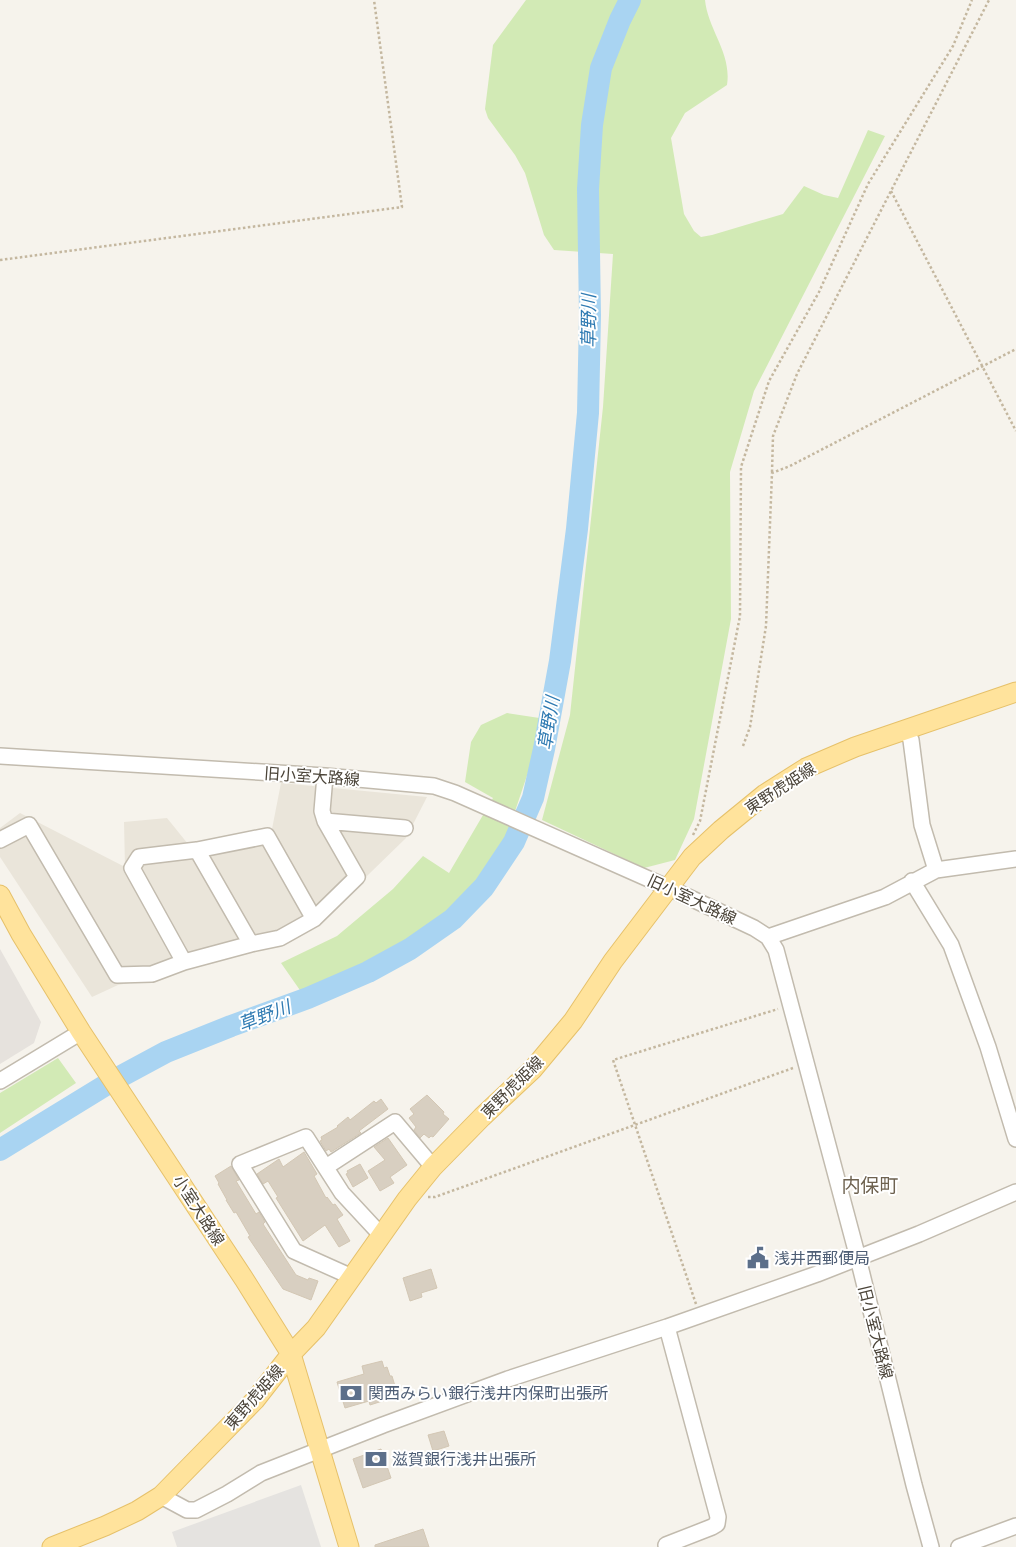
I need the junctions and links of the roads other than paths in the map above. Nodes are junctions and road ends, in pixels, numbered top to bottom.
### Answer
1 (1016, 692) edge
2 (906, 729) junction
3 (0, 756) edge
4 (325, 776) junction
5 (325, 821) junction
6 (405, 828) dead end
7 (0, 840) edge
8 (196, 850) junction
9 (1016, 859) edge
10 (936, 870) junction
11 (912, 881) junction
12 (661, 885) junction
13 (0, 895) edge
14 (314, 919) junction
15 (768, 937) junction
16 (251, 944) junction
17 (184, 962) junction
18 (83, 1034) junction
19 (0, 1081) edge
20 (1016, 1139) edge
21 (326, 1167) junction
22 (433, 1167) junction
23 (1016, 1192) edge
24 (381, 1236) junction
25 (858, 1258) junction
26 (352, 1277) junction
27 (667, 1327) junction
28 (292, 1354) junction
29 (322, 1451) junction
30 (161, 1496) junction
31 (1016, 1526) edge
32 (664, 1546) edge
33 (52, 1547) edge
34 (349, 1547) edge
35 (931, 1547) edge
36 (960, 1547) edge

1 - 2 main road, 東野虎姫線
2 - 10 street
2 - 12 main road, 東野虎姫線
3 - 4 street, 旧小室大路線
4 - 5 street
4 - 12 street, 旧小室大路線
5 - 6 street
5 - 14 street
7 - 17 street
8 - 14 street
8 - 16 street
8 - 17 street
9 - 10 street
10 - 11 street
11 - 15 street
11 - 20 street
12 - 15 street, 旧小室大路線
12 - 22 main road, 東野虎姫線
13 - 18 main road, 小室大路線
14 - 16 street
15 - 25 street, 旧小室大路線
16 - 17 street
18 - 19 street
18 - 28 main road, 小室大路線
21 - 22 street
21 - 24 street
21 - 26 street
22 - 24 main road, 東野虎姫線
23 - 25 street
24 - 26 main road, 東野虎姫線
25 - 27 street
25 - 35 street, 旧小室大路線
26 - 28 main road, 東野虎姫線
27 - 29 street
27 - 32 street
28 - 29 main road, 小室大路線
28 - 30 main road, 東野虎姫線
29 - 30 street
29 - 34 main road, 小室大路線
30 - 33 main road, 東野虎姫線
31 - 36 street

